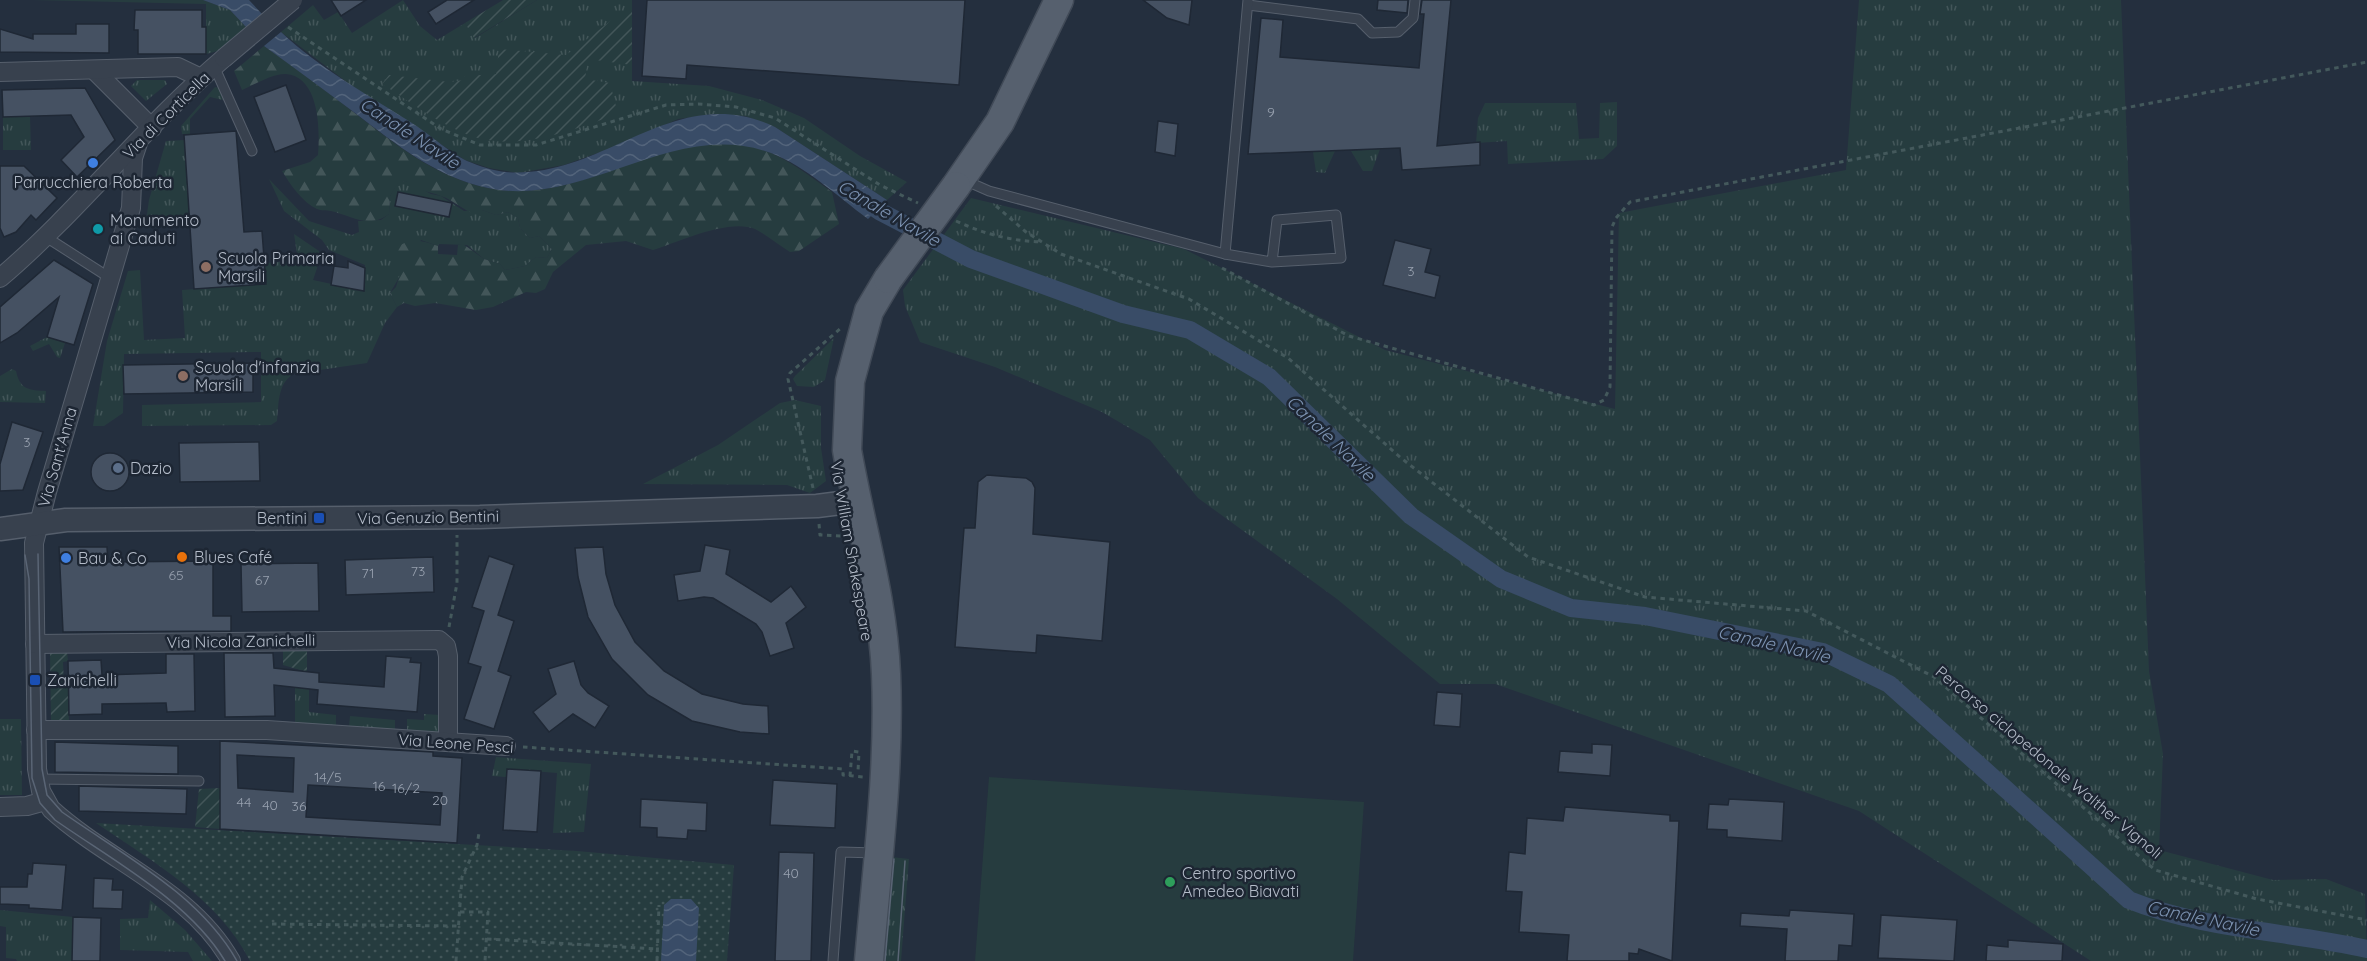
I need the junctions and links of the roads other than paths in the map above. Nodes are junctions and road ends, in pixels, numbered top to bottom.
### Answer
1 (293, 0) edge
2 (1059, 0) edge
3 (1415, 0) edge
4 (1248, 2) edge
5 (213, 68) junction
6 (95, 71) junction
7 (0, 72) edge
8 (152, 128) junction
9 (138, 143) junction
10 (252, 151) dead end
11 (959, 183) junction
12 (46, 237) junction
13 (1225, 254) junction
14 (1272, 262) junction
15 (0, 278) edge
16 (110, 278) junction
17 (888, 279) junction
18 (837, 504) junction
19 (39, 524) junction
20 (0, 529) edge
21 (35, 644) junction
22 (36, 730) junction
23 (448, 742) junction
24 (506, 746) road end
25 (38, 779) junction
26 (199, 781) dead end
27 (45, 801) junction
28 (0, 807) edge
29 (878, 854) junction
30 (231, 961) edge
31 (833, 961) edge
32 (869, 961) edge

1 - 5 street, Via di Corticella, bridge
2 - 11 main road
3 - 4 lane
4 - 13 lane
5 - 6 street
5 - 8 street, Via di Corticella
5 - 10 lane
6 - 7 street
6 - 8 street
8 - 9 street, Via di Corticella
9 - 12 street, Via di Corticella
9 - 16 street, Via Sant'Anna
11 - 13 lane
11 - 17 main road, Via William Shakespeare, bridge
12 - 15 street, Via di Corticella
12 - 16 lane
13 - 14 lane
14 - 14 lane
16 - 19 street, Via Sant'Anna
17 - 18 main road, Via William Shakespeare
17 - 18 main road, Via William Shakespeare
18 - 19 street, Via Genuzio Bentini
18 - 29 main road, Via William Shakespeare
19 - 20 street, Via Genuzio Bentini
19 - 21 street, Via Sant'Anna
21 - 22 street, Via Sant'Anna
21 - 23 street, Via Nicola Zanichelli
22 - 23 street, Via Leone Pesci
22 - 25 street, Via Sant'Anna
23 - 24 street, Via Leone Pesci
25 - 26 lane
25 - 27 street, Via Sant'Anna
27 - 28 street
27 - 30 street, Via Sant'Anna
29 - 31 lane
29 - 32 main road, Via William Shakespeare

